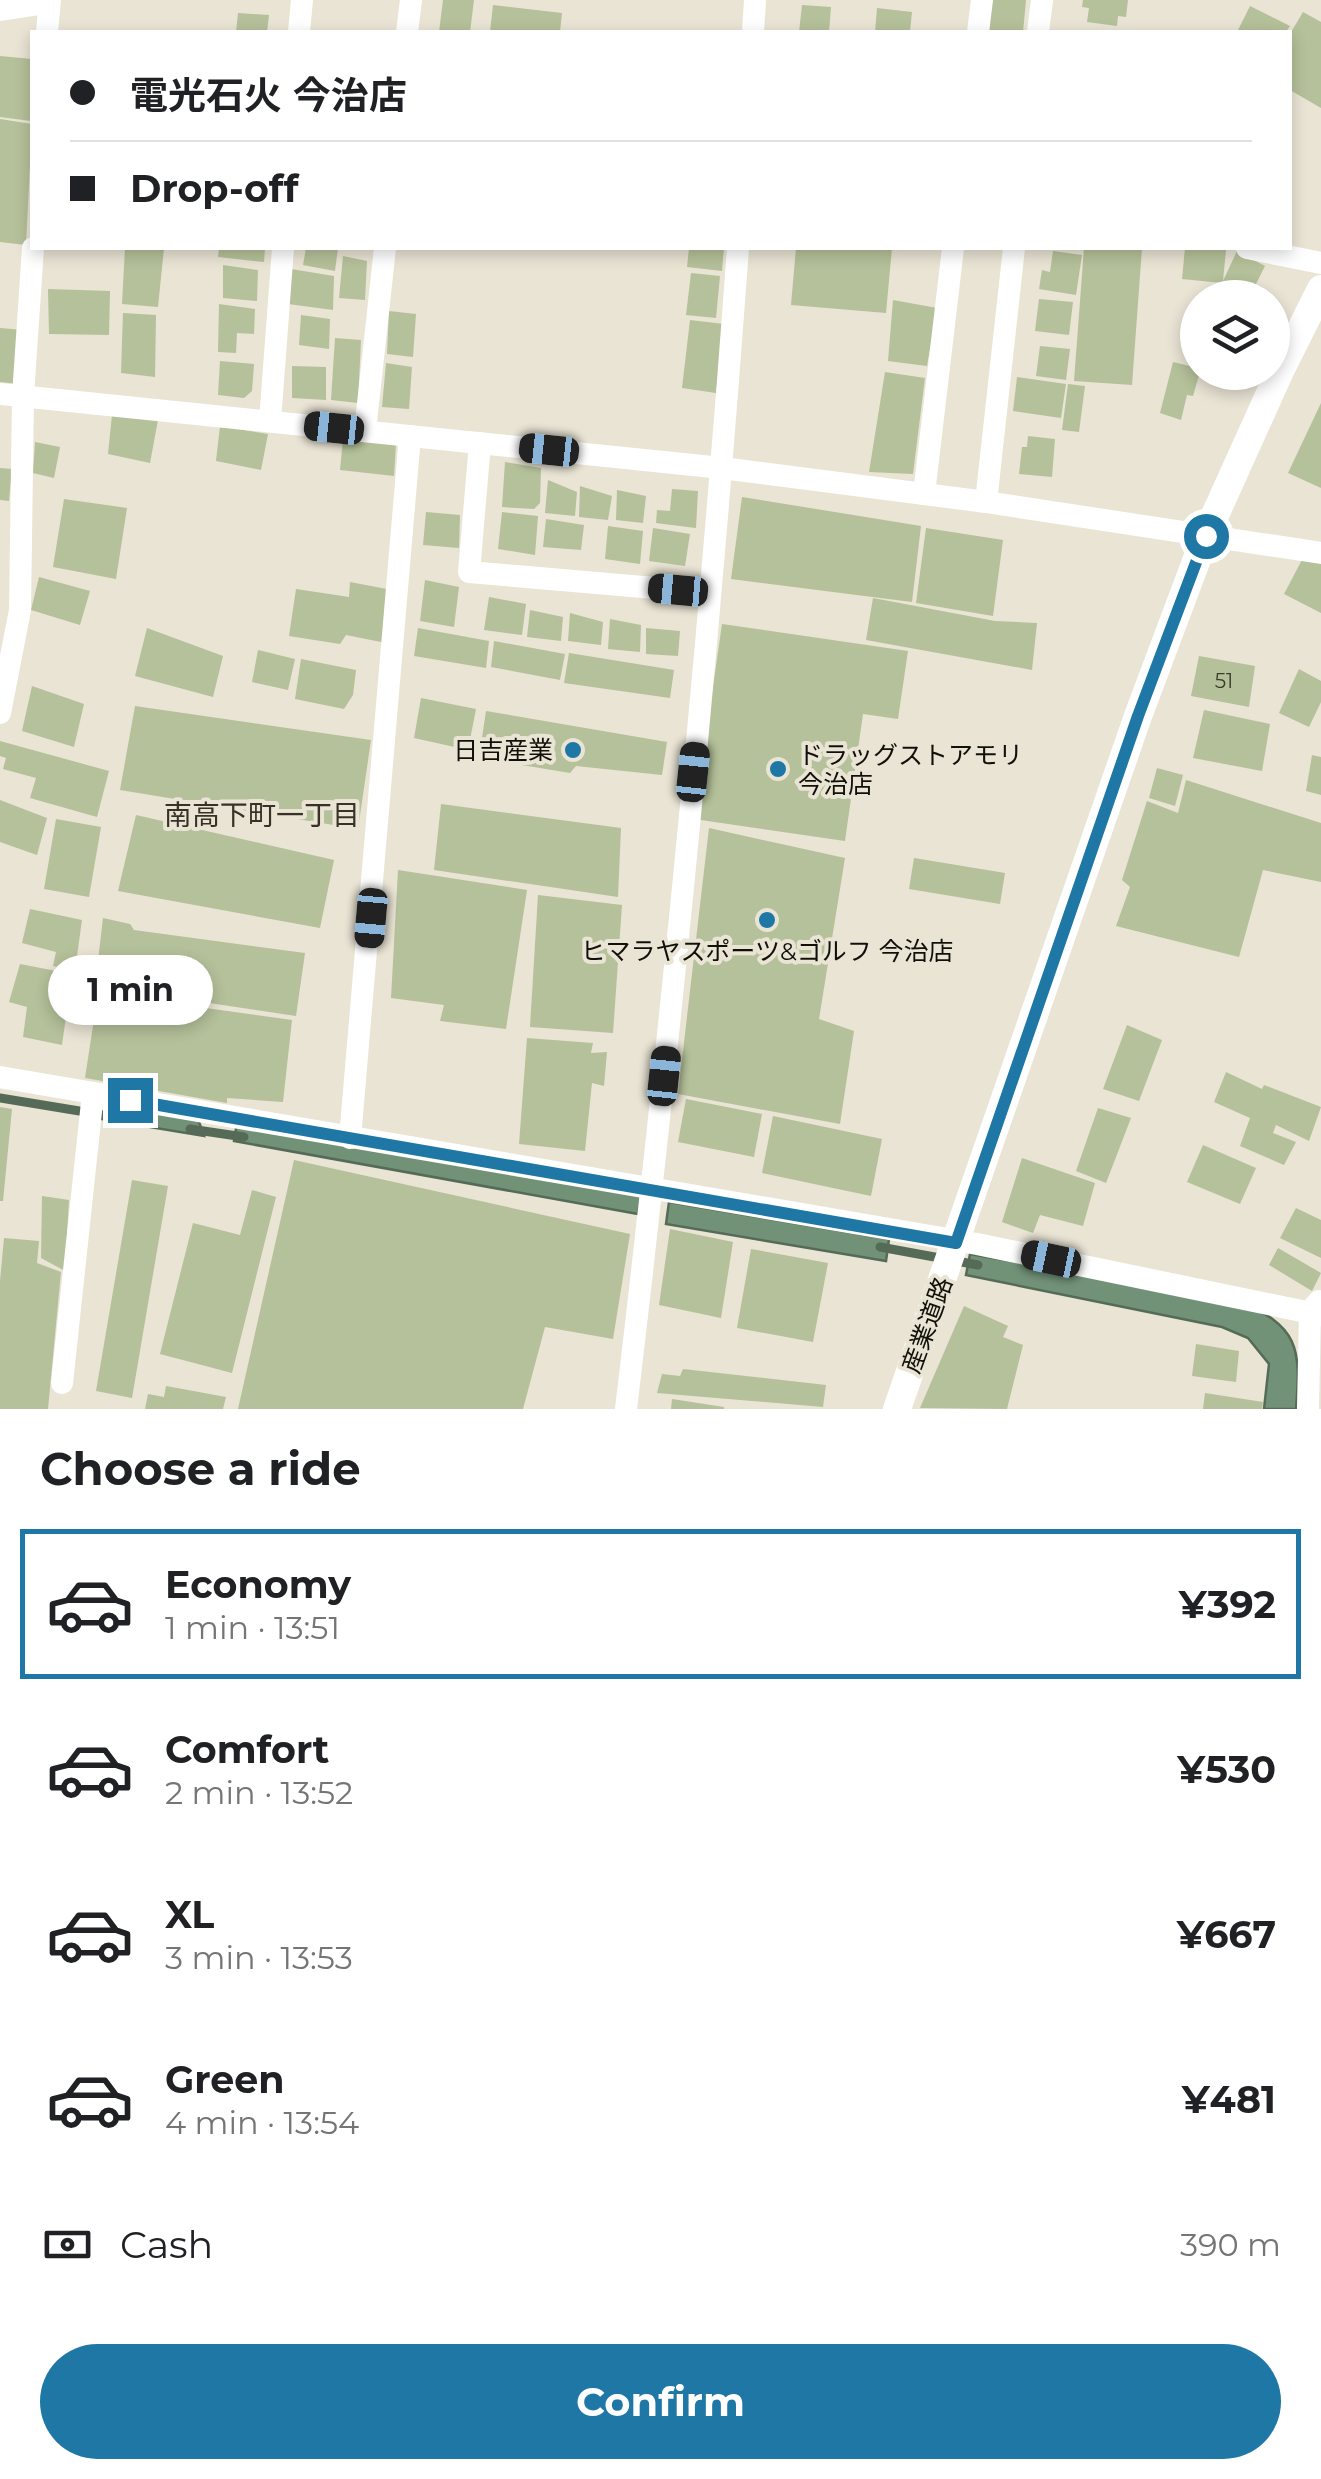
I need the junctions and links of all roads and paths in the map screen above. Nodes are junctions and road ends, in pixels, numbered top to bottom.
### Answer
1 (48, 0) edge
2 (302, 0) edge
3 (411, 0) edge
4 (755, 0) edge
5 (982, 0) edge
6 (1042, 0) edge
7 (0, 7) edge
8 (47, 30) edge
9 (299, 30) edge
10 (407, 30) edge
11 (753, 30) edge
12 (978, 30) edge
13 (1038, 30) edge
14 (33, 250) edge
15 (283, 250) edge
16 (385, 250) edge
17 (738, 250) edge
18 (953, 250) edge
19 (1014, 250) edge
20 (1257, 250) edge
21 (1321, 263) edge
22 (1321, 289) edge
23 (11, 395) edge
24 (270, 421) junction
25 (365, 431) junction
26 (410, 436) junction
27 (480, 443) junction
28 (722, 468) junction
29 (924, 494) junction
30 (986, 502) junction
31 (1206, 536) junction
32 (1321, 553) edge
33 (678, 590) dead end
34 (0, 710) edge
35 (0, 1078) edge
36 (93, 1093) junction
37 (350, 1138) junction
38 (653, 1190) junction
39 (956, 1243) junction
40 (1317, 1308) edge
41 (62, 1384) dead end
42 (1309, 1408) edge
43 (626, 1409) edge
44 (897, 1409) edge

1 - 7 street
1 - 8 street
2 - 9 street
3 - 10 street
4 - 11 street
5 - 12 street
6 - 13 street
14 - 23 street
15 - 24 street
16 - 25 street
17 - 28 street
18 - 29 street
19 - 30 street
20 - 21 street
22 - 31 street, 産業道路
23 - 24 street
23 - 34 street
24 - 25 street
25 - 26 street
26 - 27 street
26 - 37 street
27 - 28 street
27 - 33 street
28 - 29 street
28 - 38 street
29 - 30 street
30 - 31 street
31 - 32 street
31 - 39 street, 産業道路
35 - 36 street
36 - 37 street
36 - 41 street
37 - 38 street
38 - 39 street
38 - 43 street
39 - 40 street
39 - 44 street, 産業道路
40 - 42 street

